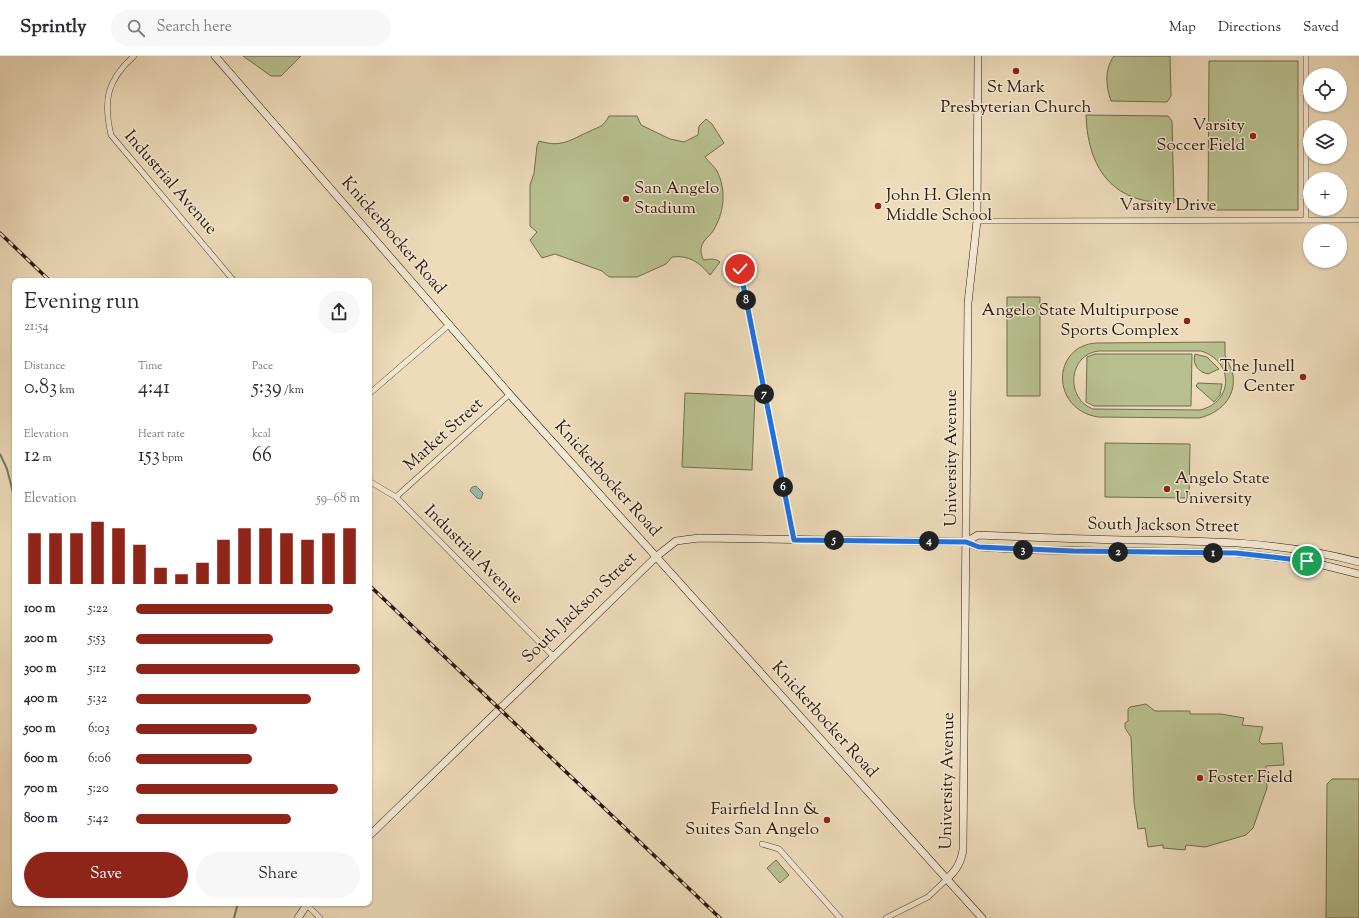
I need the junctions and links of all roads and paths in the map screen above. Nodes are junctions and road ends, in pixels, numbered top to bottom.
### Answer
1 (134, 56) edge
2 (215, 56) edge
3 (978, 56) edge
4 (1306, 56) edge
5 (978, 220) junction
6 (1306, 220) junction
7 (1359, 220) edge
8 (740, 269) dead end
9 (231, 278) edge
10 (450, 324) junction
11 (372, 391) edge
12 (510, 394) junction
13 (372, 483) edge
14 (396, 497) junction
15 (794, 540) junction
16 (966, 542) junction
17 (657, 556) junction
18 (1359, 562) edge
19 (1359, 574) edge
20 (553, 656) junction
21 (372, 833) edge
22 (762, 844) dead end
23 (947, 879) junction
24 (306, 906) edge
25 (309, 906) edge
26 (298, 918) edge
27 (320, 918) edge
28 (840, 918) edge
29 (886, 918) edge
30 (982, 918) edge

1 - 9 street, Industrial Avenue
2 - 10 street, Knickerbocker Road
3 - 5 street, University Avenue
4 - 6 street
5 - 6 street, Varsity Drive
5 - 16 street, University Avenue
6 - 7 street, Varsity Drive
8 - 15 street
10 - 11 street
10 - 12 street, Knickerbocker Road
12 - 14 street, Market Street
12 - 17 street, Knickerbocker Road
13 - 14 street, Industrial Avenue
14 - 20 street, Industrial Avenue
15 - 16 street, South Jackson Street
15 - 17 street, South Jackson Street
16 - 18 street, South Jackson Street
16 - 19 street, South Jackson Street
16 - 23 street, University Avenue
17 - 20 street, South Jackson Street
17 - 23 street, Knickerbocker Road
20 - 21 street, South Jackson Street
22 - 28 street
23 - 29 street
23 - 30 street, Knickerbocker Road
24 - 26 street
25 - 27 street

